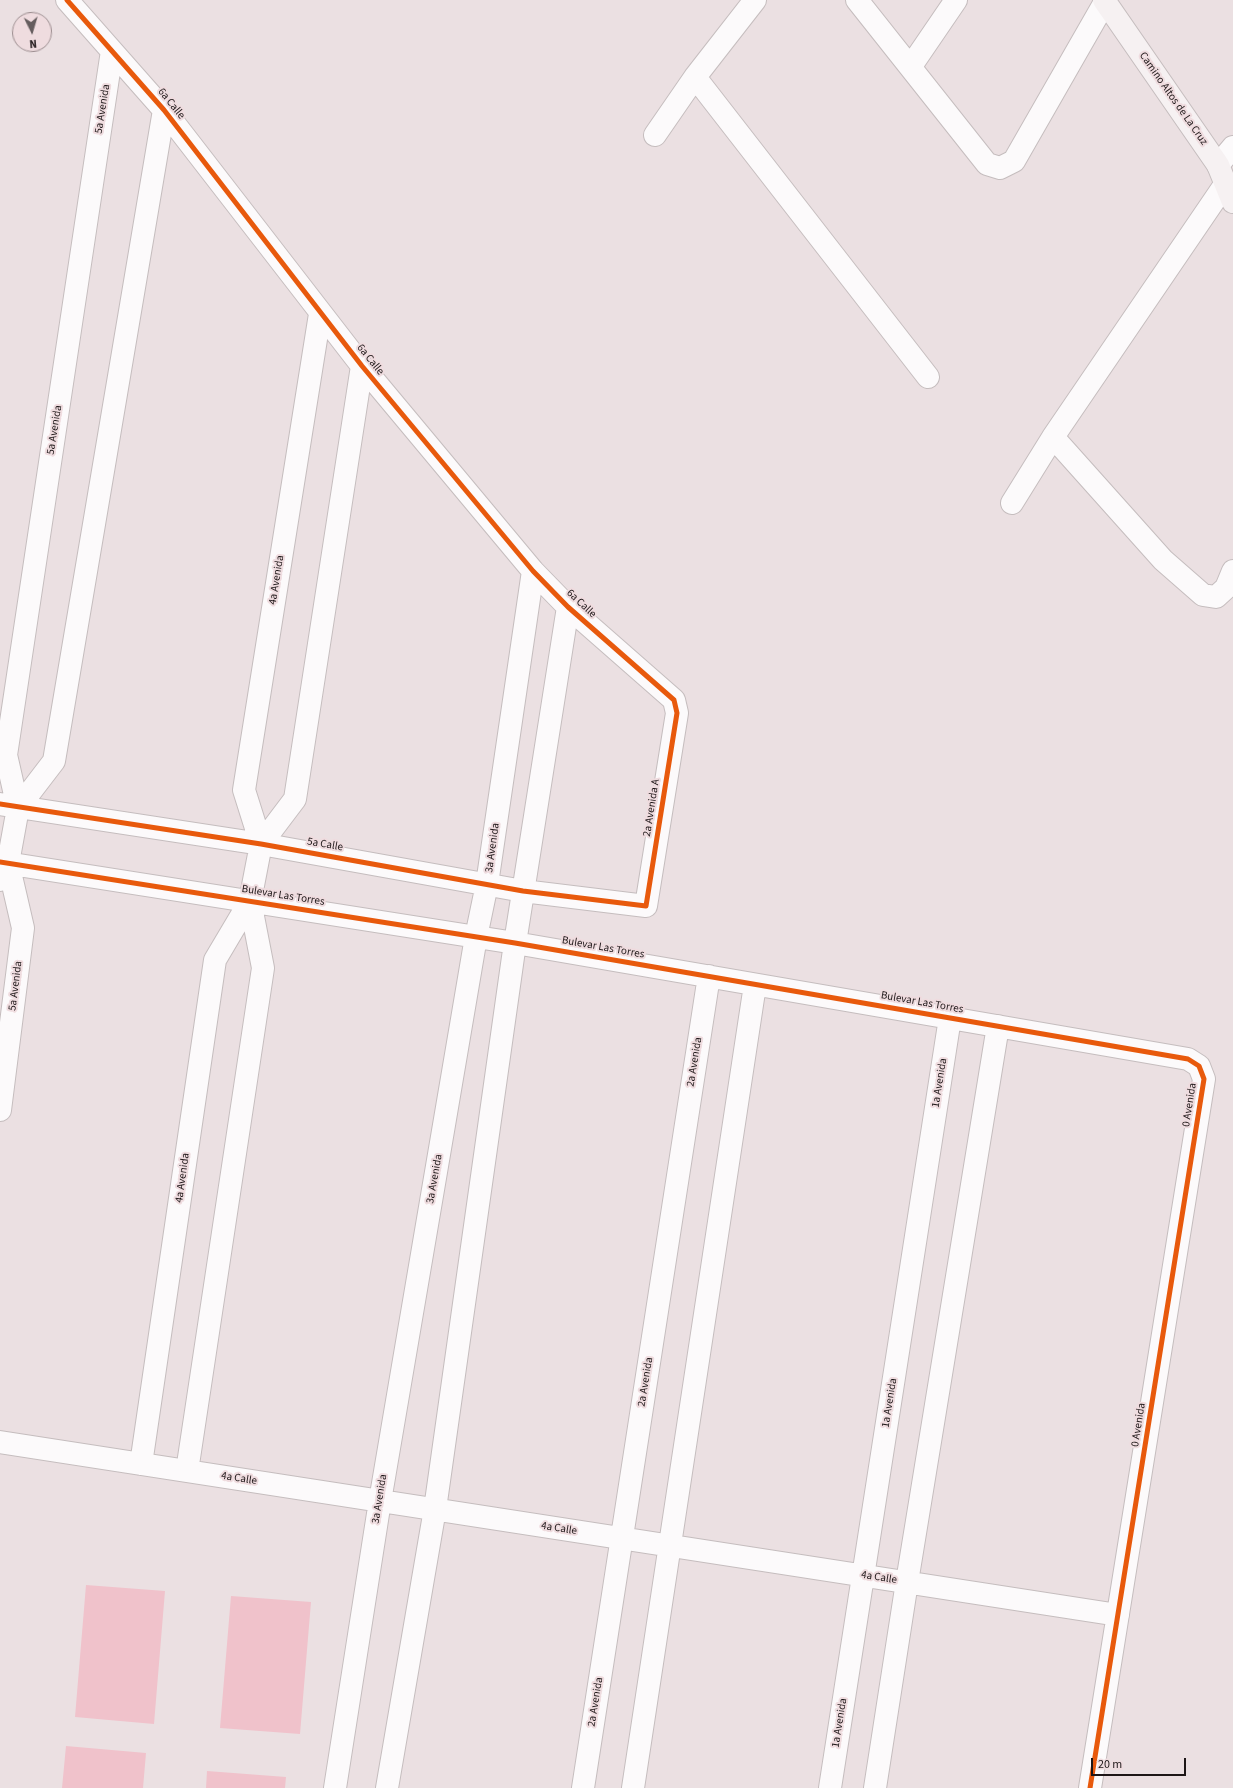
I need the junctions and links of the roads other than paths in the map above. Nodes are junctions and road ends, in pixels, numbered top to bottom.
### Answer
1 (68, 0) edge
2 (755, 0) edge
3 (857, 0) edge
4 (956, 0) edge
5 (1104, 1) edge
6 (112, 51) junction
7 (911, 66) junction
8 (695, 77) junction
9 (164, 110) junction
10 (655, 135) dead end
11 (1233, 147) edge
12 (1226, 183) edge
13 (320, 314) junction
14 (362, 366) junction
15 (928, 377) dead end
16 (1053, 437) junction
17 (1012, 503) dead end
18 (533, 571) junction
19 (1233, 571) edge
20 (568, 607) junction
21 (677, 713) joint
22 (9, 806) edge
23 (261, 844) junction
24 (3, 868) edge
25 (487, 884) junction
26 (523, 891) junction
27 (250, 901) junction
28 (646, 906) joint
29 (476, 937) junction
30 (515, 943) junction
31 (709, 976) junction
32 (755, 985) junction
33 (950, 1018) junction
34 (998, 1026) junction
35 (1199, 1066) joint
36 (0, 1110) edge
37 (0, 1442) edge
38 (141, 1464) junction
39 (187, 1471) junction
40 (380, 1501) junction
41 (435, 1509) junction
42 (622, 1538) junction
43 (670, 1546) junction
44 (863, 1575) junction
45 (907, 1582) junction
46 (1118, 1615) junction
47 (335, 1788) edge
48 (387, 1788) edge
49 (583, 1788) edge
50 (633, 1788) edge
51 (830, 1788) edge
52 (875, 1788) edge
53 (1090, 1788) edge

1 - 6 street, 6a Calle
2 - 8 street
3 - 7 street
4 - 7 street
5 - 7 street
5 - 12 street, Camino Altos de La Cruz
6 - 9 street, 6a Calle
6 - 22 street, 5a Avenida
8 - 10 street
8 - 15 street
9 - 13 street, 6a Calle
9 - 22 street, 5a Avenida
11 - 12 street
12 - 16 street
13 - 14 street, 6a Calle
13 - 23 street, 4a Avenida
14 - 18 street, 6a Calle
14 - 23 street, 4a Avenida
16 - 17 street
16 - 19 street
18 - 20 street, 6a Calle
18 - 25 street, 3a Avenida
20 - 21 street, 6a Calle
20 - 26 street
21 - 28 street, 2a Avenida A
22 - 23 street, 5a Calle
22 - 24 street, 5a Avenida
23 - 25 street, 5a Calle
23 - 27 street, 4a Avenida
24 - 27 street, Bulevar Las Torres
24 - 36 street, 5a Avenida
25 - 26 street, 5a Calle
25 - 29 street, 3a Avenida
26 - 28 street, 5a Calle
26 - 30 street
27 - 29 street, Bulevar Las Torres
27 - 38 street, 4a Avenida
27 - 39 street, 4a Avenida
29 - 30 street, Bulevar Las Torres
29 - 40 street, 3a Avenida
30 - 31 street, Bulevar Las Torres
30 - 41 street
31 - 32 street, Bulevar Las Torres
31 - 42 street, 2a Avenida
32 - 33 street, Bulevar Las Torres
32 - 43 street
33 - 34 street, Bulevar Las Torres
33 - 44 street, 1a Avenida
34 - 35 street, Bulevar Las Torres
34 - 45 street
35 - 46 street, 0 Avenida
37 - 38 street, 4a Calle
38 - 39 street, 4a Calle
39 - 40 street, 4a Calle
40 - 41 street, 4a Calle
40 - 47 street, 3a Avenida
41 - 42 street, 4a Calle
41 - 48 street
42 - 43 street, 4a Calle
42 - 49 street, 2a Avenida
43 - 44 street, 4a Calle
43 - 50 street
44 - 45 street, 4a Calle
44 - 51 street, 1a Avenida
45 - 46 street, 4a Calle
45 - 52 street
46 - 53 street, 0 Avenida

